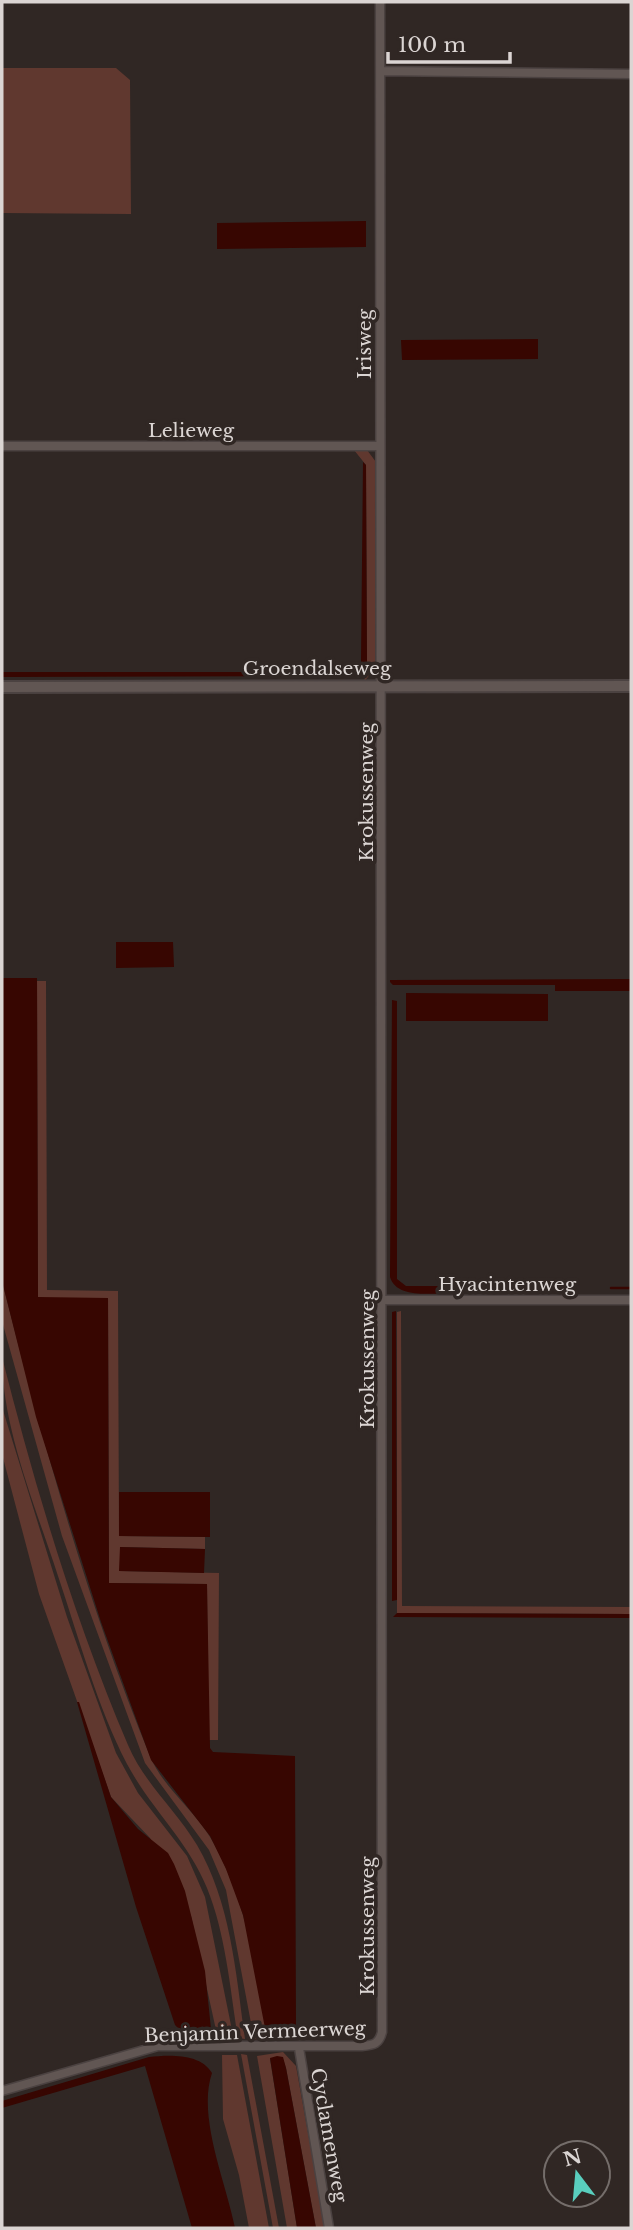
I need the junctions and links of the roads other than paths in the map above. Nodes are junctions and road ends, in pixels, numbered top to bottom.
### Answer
1 (380, 2) edge
2 (380, 71) junction
3 (631, 74) edge
4 (2, 446) edge
5 (379, 446) junction
6 (380, 686) junction
7 (631, 686) edge
8 (2, 687) edge
9 (382, 1300) junction
10 (631, 1300) edge
11 (382, 2032) joint
12 (299, 2048) junction
13 (2, 2091) edge
14 (329, 2228) edge

1 - 2 street, Irisweg
2 - 3 street
2 - 5 street, Irisweg
4 - 5 street, Lelieweg
5 - 6 street, Irisweg
6 - 7 street, Groendalseweg
6 - 8 street, Groendalseweg
6 - 9 street, Krokussenweg
9 - 10 street, Hyacintenweg
9 - 11 street, Krokussenweg
11 - 12 street, Benjamin Vermeerweg
12 - 13 street, Benjamin Vermeerweg
12 - 14 street, Cyclamenweg

